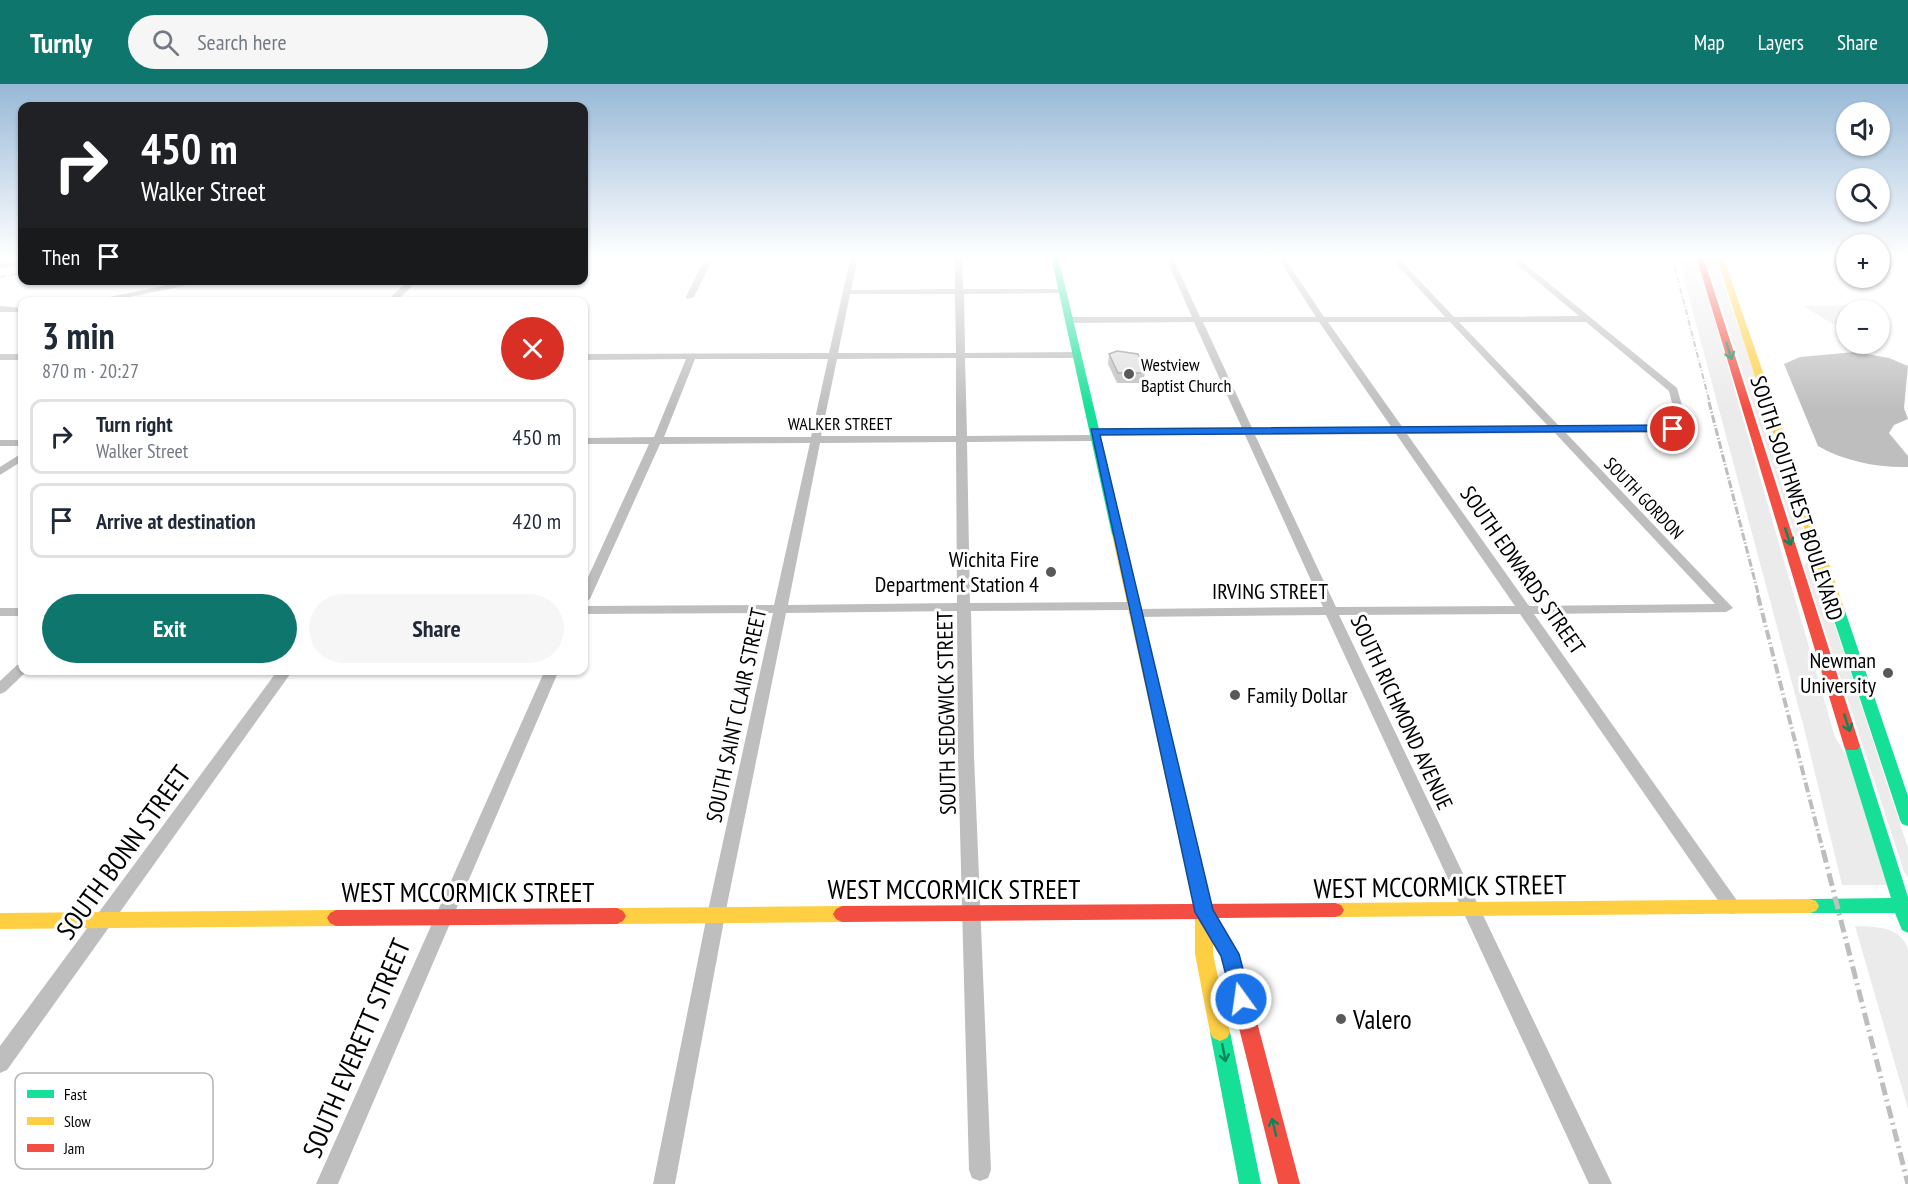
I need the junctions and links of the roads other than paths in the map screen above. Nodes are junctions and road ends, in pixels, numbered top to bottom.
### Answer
1 (844, 307) edge
2 (961, 307) edge
3 (1066, 307) edge
4 (1190, 307) edge
5 (1314, 307) edge
6 (1441, 307) edge
7 (1576, 307) edge
8 (1715, 307) edge
9 (1736, 307) edge
10 (0, 309) edge
11 (18, 310) edge
12 (1590, 319) junction
13 (1069, 320) junction
14 (1196, 320) junction
15 (1322, 320) junction
16 (1453, 320) junction
17 (961, 355) junction
18 (1077, 355) junction
19 (834, 356) junction
20 (0, 357) edge
21 (18, 357) edge
22 (18, 357) edge
23 (588, 357) edge
24 (691, 357) junction
25 (0, 366) edge
26 (1557, 430) junction
27 (1248, 431) junction
28 (1400, 431) junction
29 (1095, 435) junction
30 (961, 438) junction
31 (817, 439) junction
32 (658, 440) junction
33 (588, 441) edge
34 (0, 443) edge
35 (18, 443) edge
36 (18, 459) edge
37 (0, 472) edge
38 (588, 590) edge
39 (1724, 606) joint
40 (964, 608) junction
41 (780, 609) junction
42 (588, 610) edge
43 (1135, 610) junction
44 (1526, 611) junction
45 (0, 612) edge
46 (18, 612) edge
47 (1332, 612) junction
48 (18, 672) edge
49 (282, 675) edge
50 (550, 675) edge
51 (0, 689) edge
52 (1908, 820) edge
53 (1904, 905) edge
54 (1732, 907) junction
55 (1472, 910) junction
56 (1204, 912) junction
57 (972, 913) junction
58 (716, 915) junction
59 (443, 916) junction
60 (106, 920) junction
61 (0, 921) edge
62 (1908, 925) edge
63 (0, 1064) edge
64 (980, 1170) dead end
65 (327, 1184) edge
66 (664, 1184) edge
67 (1250, 1184) edge
68 (1289, 1184) edge
69 (1601, 1184) edge

1 - 19 street, SOUTH SAINT CLAIR STREET
2 - 17 street, SOUTH SEDGWICK STREET
3 - 13 main road
4 - 14 street, SOUTH RICHMOND AVENUE
5 - 15 street, SOUTH EDWARDS STREET
6 - 16 street, SOUTH GORDON
7 - 12 street
8 -> 53 main road, SOUTH SOUTHWEST BOULEVARD
9 - 52 main road, SOUTH SOUTHWEST BOULEVARD
10 - 11 street
12 - 16 street
12 - 26 street, WALKER STREET
13 - 14 street
13 - 18 main road
14 - 15 street
14 - 27 street, SOUTH RICHMOND AVENUE
15 - 16 street
15 - 28 street, SOUTH EDWARDS STREET
16 - 26 street, SOUTH GORDON
17 - 18 street
17 - 19 street
17 - 30 street, SOUTH SEDGWICK STREET
18 - 29 main road
19 - 24 street
19 - 31 street, SOUTH SAINT CLAIR STREET
20 - 21 street
22 - 25 street
23 - 24 street
24 - 32 street
26 - 28 street, WALKER STREET
26 - 39 street, SOUTH GORDON
27 - 28 street, WALKER STREET
27 - 29 street, WALKER STREET
27 - 47 street, SOUTH RICHMOND AVENUE
28 - 44 street, SOUTH EDWARDS STREET
29 - 30 street, WALKER STREET
29 - 43 main road
30 - 31 street, WALKER STREET
30 - 40 street, SOUTH SEDGWICK STREET
31 - 32 street, WALKER STREET
31 - 41 street, SOUTH SAINT CLAIR STREET
32 - 33 street, WALKER STREET
32 - 38 street
34 - 35 street
36 - 37 street
39 - 44 street, IRVING STREET
40 - 41 street, IRVING STREET
40 - 43 street, IRVING STREET
40 - 57 street, SOUTH SEDGWICK STREET
41 - 42 street, IRVING STREET
41 - 58 street, SOUTH SAINT CLAIR STREET
43 - 47 street, IRVING STREET
43 - 56 main road
44 - 47 street, IRVING STREET
44 - 54 street, SOUTH EDWARDS STREET
45 - 46 street
47 - 55 street, SOUTH RICHMOND AVENUE
48 - 51 street
49 - 60 street, SOUTH BONN STREET
50 - 59 street, SOUTH EVERETT STREET
53 - 54 main road, WEST MCCORMICK STREET
53 - 62 main road, SOUTH SOUTHWEST BOULEVARD
54 - 55 main road, WEST MCCORMICK STREET
55 - 56 main road, WEST MCCORMICK STREET
55 - 69 street, SOUTH RICHMOND AVENUE
56 - 57 main road, WEST MCCORMICK STREET
56 -> 67 main road
68 -> 56 main road
57 - 58 main road, WEST MCCORMICK STREET
57 - 64 street, SOUTH SEDGWICK STREET
58 - 59 main road, WEST MCCORMICK STREET
58 - 66 street, SOUTH SAINT CLAIR STREET
59 - 60 main road, WEST MCCORMICK STREET
59 - 65 street, SOUTH EVERETT STREET
60 - 61 main road, WEST MCCORMICK STREET
60 - 63 street, SOUTH BONN STREET

